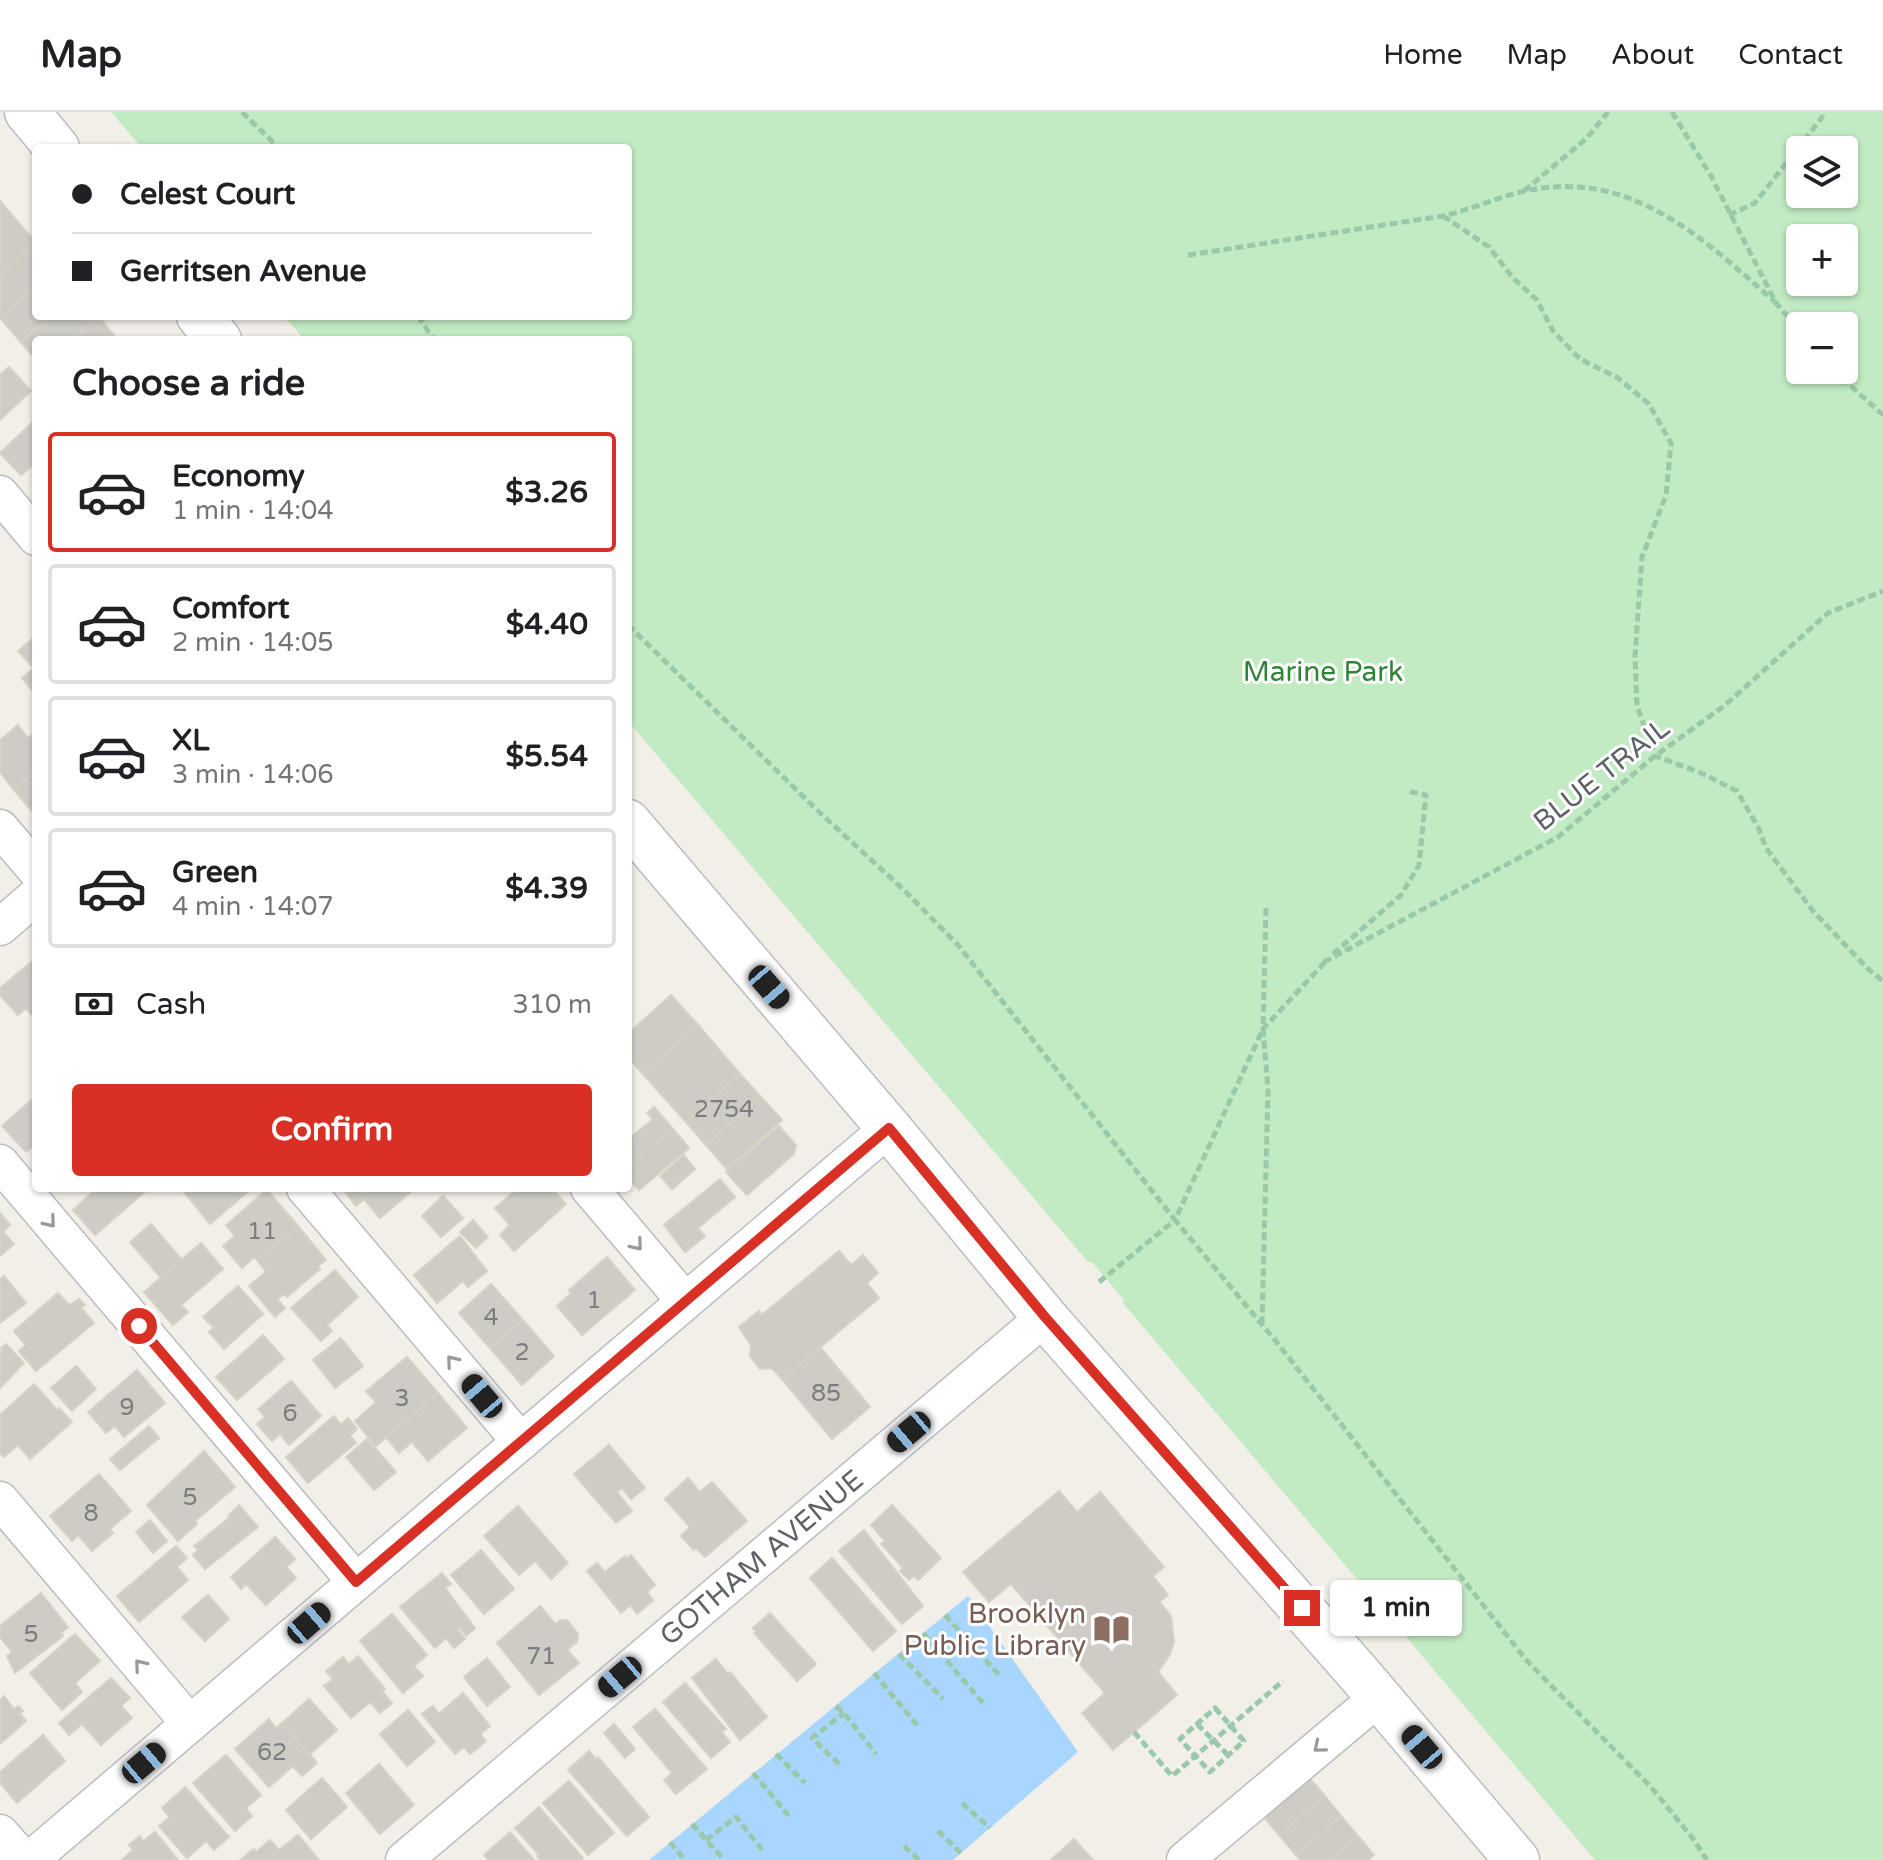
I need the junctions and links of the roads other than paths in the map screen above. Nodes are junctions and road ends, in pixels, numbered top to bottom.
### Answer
1 (27, 112) edge
2 (54, 144) edge
3 (202, 320) edge
4 (216, 336) edge
5 (0, 494) edge
6 (32, 532) edge
7 (632, 827) edge
8 (0, 828) edge
9 (32, 865) edge
10 (32, 899) edge
11 (0, 927) edge
12 (889, 1128) junction
13 (0, 1163) edge
14 (308, 1192) edge
15 (592, 1192) edge
16 (685, 1301) junction
17 (1045, 1317) junction
18 (521, 1442) junction
19 (0, 1500) edge
20 (356, 1582) junction
21 (1379, 1697) junction
22 (190, 1724) junction
23 (0, 1833) edge
24 (1194, 1857) edge
25 (24, 1860) edge
26 (30, 1860) edge
27 (404, 1860) edge
28 (1517, 1860) edge

1 - 2 main road
3 - 4 main road
5 - 6 street
7 - 12 main road
8 - 9 street
10 - 11 street
12 - 16 street
12 - 17 main road
13 -> 20 street
18 -> 14 street
15 -> 16 street
16 - 18 street
17 - 21 main road
17 - 27 street, GOTHAM AVENUE
18 - 20 street
22 -> 19 street
20 - 22 street
21 -> 24 street
21 - 28 main road
22 - 26 street
23 - 25 street

